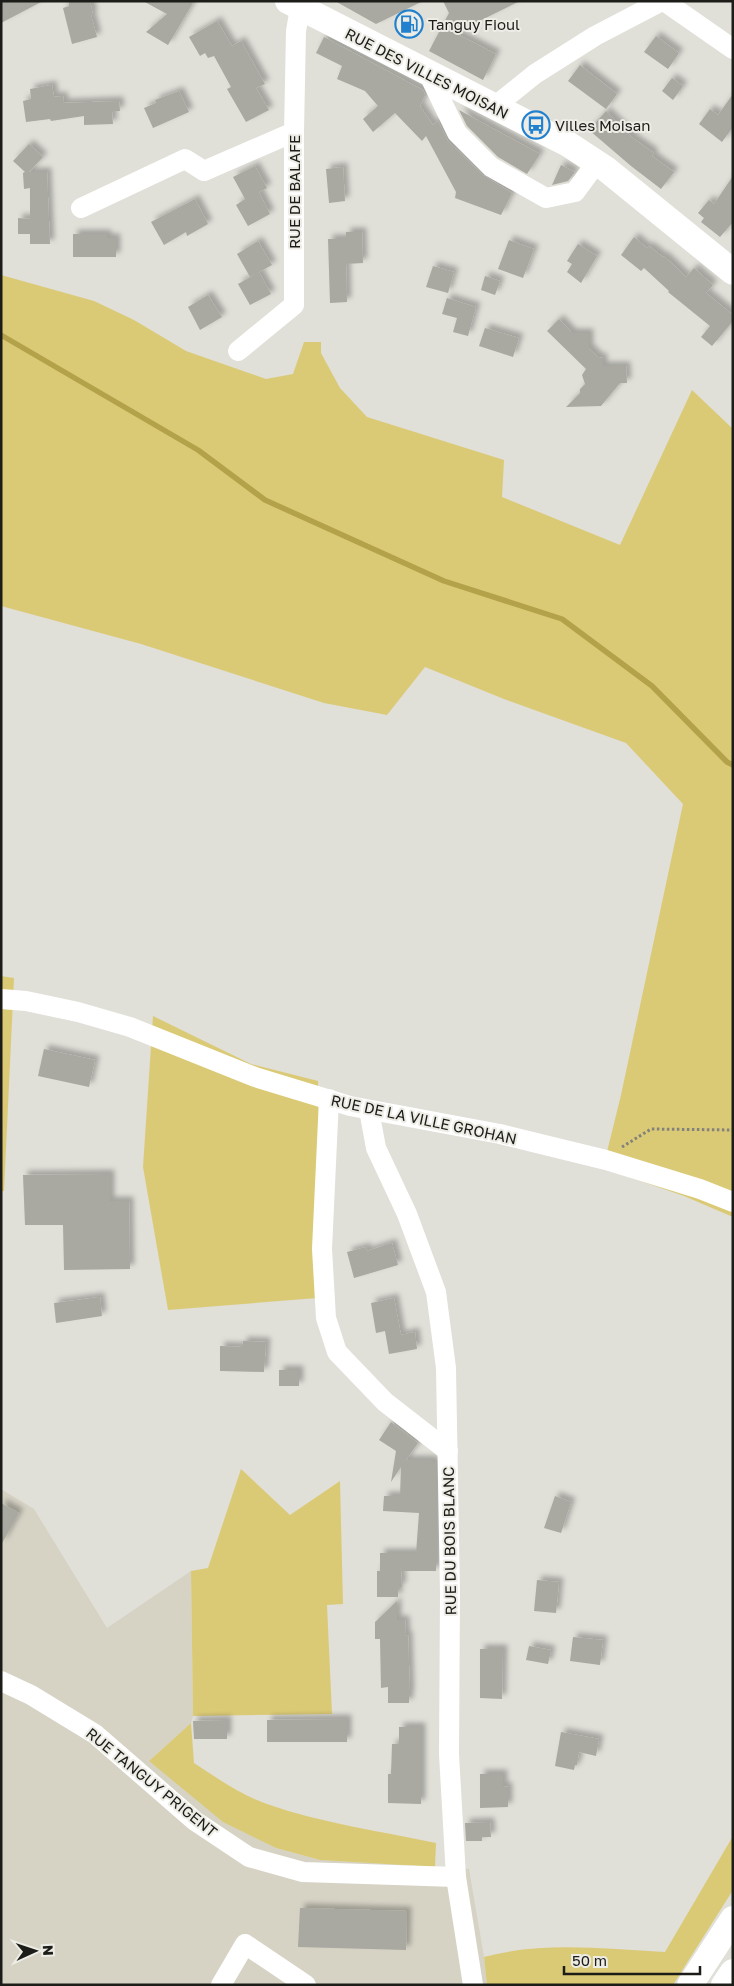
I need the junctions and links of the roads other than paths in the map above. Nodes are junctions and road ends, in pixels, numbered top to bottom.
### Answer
1 (663, 1) edge
2 (294, 5) edge
3 (733, 49) edge
4 (428, 73) junction
5 (494, 107) junction
6 (294, 132) junction
7 (596, 162) junction
8 (81, 208) dead end
9 (733, 272) edge
10 (238, 350) dead end
11 (1, 999) edge
12 (329, 1100) junction
13 (369, 1110) junction
14 (733, 1202) edge
15 (448, 1451) junction
16 (1, 1681) edge
17 (456, 1877) junction
18 (733, 1919) edge
19 (733, 1972) edge
20 (220, 1985) edge
21 (306, 1985) edge
22 (473, 1985) edge
23 (690, 1985) edge
24 (724, 1985) edge

1 - 3 street
1 - 5 street
2 - 4 main road, RUE DES VILLES MOISAN
2 - 6 street, RUE DE BALAFE
4 - 5 main road, RUE DES VILLES MOISAN
4 - 7 street
5 - 7 main road, RUE DES VILLES MOISAN
6 - 8 street
6 - 10 street, RUE DE BALAFE
7 - 9 main road, RUE DES VILLES MOISAN
11 - 12 street, RUE DE LA VILLE GROHAN
12 - 13 street, RUE DE LA VILLE GROHAN
12 - 15 street
13 - 14 street, RUE DE LA VILLE GROHAN
13 - 15 street, RUE DU BOIS BLANC
15 - 17 street, RUE DU BOIS BLANC
16 - 17 street, RUE TANGUY PRIGENT
17 - 22 street, RUE DU BOIS BLANC
18 - 23 main road
19 - 24 main road
20 - 21 street

